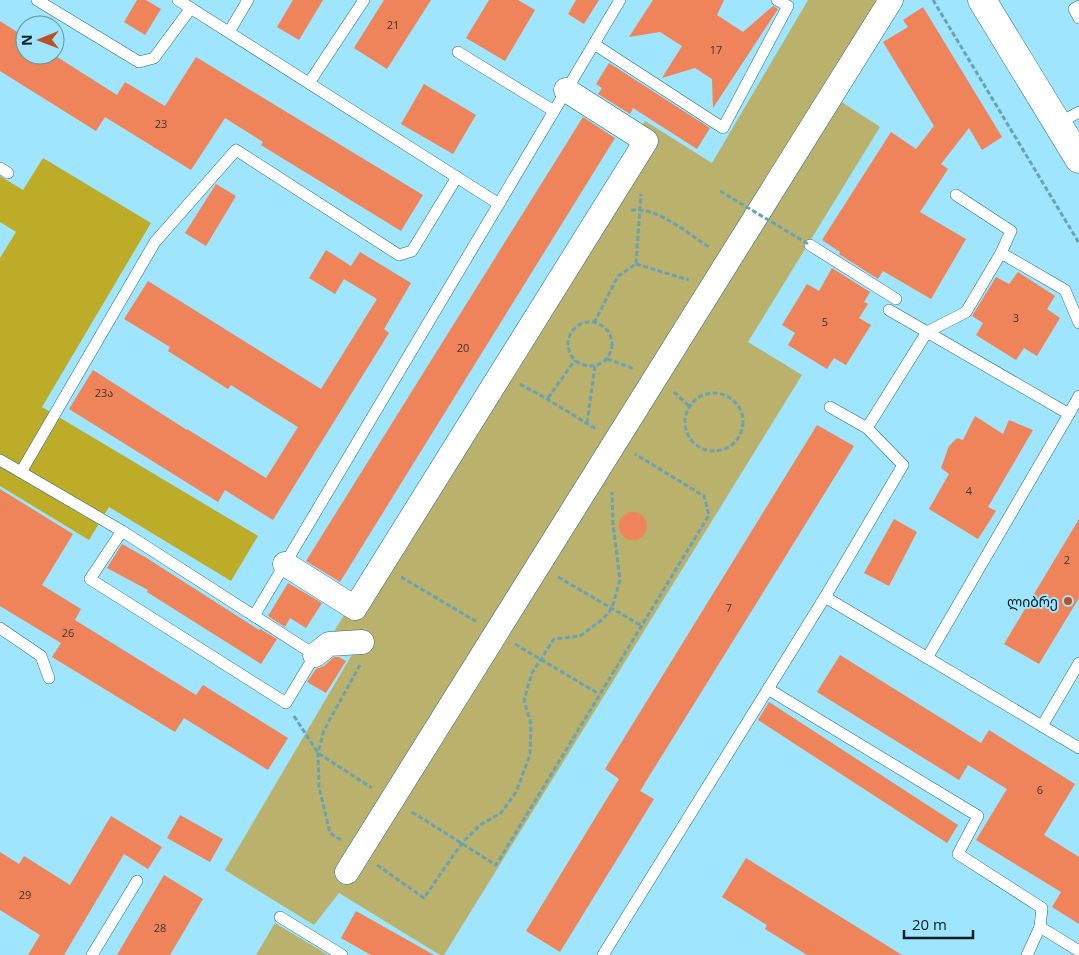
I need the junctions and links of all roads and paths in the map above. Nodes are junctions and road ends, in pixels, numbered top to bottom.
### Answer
1 (37, 0) edge
2 (178, 0) edge
3 (248, 0) edge
4 (364, 0) edge
5 (620, 0) edge
6 (777, 0) edge
7 (891, 0) edge
8 (933, 0) edge
9 (982, 0) edge
10 (1079, 6) edge
11 (191, 8) junction
12 (1079, 18) edge
13 (229, 32) junction
14 (594, 44) junction
15 (458, 52) dead end
16 (309, 83) junction
17 (566, 90) junction
18 (554, 111) junction
19 (1068, 118) edge
20 (1079, 159) edge
21 (456, 177) junction
22 (642, 189) dead end
23 (720, 191) dead end
24 (956, 196) dead end
25 (499, 204) junction
26 (640, 209) junction
27 (626, 210) dead end
28 (1079, 243) edge
29 (810, 245) joint
30 (1002, 253) junction
31 (728, 260) junction
32 (636, 264) junction
33 (711, 288) junction
34 (896, 299) dead end
35 (889, 310) dead end
36 (1079, 322) edge
37 (594, 323) junction
38 (927, 332) junction
39 (575, 360) junction
40 (595, 366) junction
41 (500, 374) junction
42 (705, 395) joint
43 (1079, 396) edge
44 (548, 398) junction
45 (830, 407) dead end
46 (1069, 414) junction
47 (587, 423) junction
48 (866, 428) junction
49 (615, 442) junction
50 (0, 460) edge
51 (21, 472) junction
52 (612, 490) dead end
53 (122, 531) junction
54 (285, 564) junction
55 (538, 565) junction
56 (825, 597) junction
57 (612, 608) junction
58 (254, 616) junction
59 (642, 626) junction
60 (0, 628) edge
61 (362, 642) joint
62 (315, 655) junction
63 (927, 658) junction
64 (1079, 663) edge
65 (49, 678) dead end
66 (768, 689) junction
67 (286, 703) junction
68 (1042, 726) junction
69 (1079, 748) edge
70 (318, 753) junction
71 (391, 800) junction
72 (462, 843) junction
73 (353, 862) junction
74 (137, 881) dead end
75 (280, 918) dead end
76 (1040, 927) junction
77 (1079, 951) edge
78 (92, 955) edge
79 (342, 955) edge
80 (603, 955) edge
81 (1026, 955) edge

1 - 11 lane
2 - 11 lane
3 - 13 lane
4 - 16 lane
5 - 14 lane
6 - 14 lane
7 - 31 street
8 - 28 path
9 - 19 main road
10 - 12 lane
11 - 13 lane
13 - 16 lane
14 - 17 lane
15 - 18 lane
16 - 21 lane
17 - 18 lane
17 - 41 street
18 - 25 lane
19 - 20 main road
21 - 25 lane
21 - 51 lane
22 - 26 path
23 - 29 path, bridge
24 - 30 lane
25 - 54 lane
26 - 27 path
26 - 31 path
26 - 32 path
29 - 34 lane
30 - 36 lane
30 - 38 lane
31 - 33 street
32 - 33 path
32 - 37 path
33 - 49 street
35 - 38 lane
37 - 39 path
37 - 40 path
38 - 46 lane
38 - 48 lane
39 - 40 path
39 - 44 path
40 - 47 path
41 - 44 path
41 - 54 street
42 - 42 path
43 - 46 lane
44 - 47 path
45 - 48 lane
46 - 63 lane
47 - 49 path
48 - 56 lane
49 - 55 street
49 - 59 path
50 - 51 lane
51 - 53 lane
52 - 57 path
53 - 58 lane
53 - 67 lane
54 - 58 lane
55 - 57 path
55 - 71 street
56 - 63 lane
56 - 66 lane
57 - 59 path
57 - 72 path
58 - 62 lane
59 - 72 path
60 - 65 lane
61 - 62 street
61 - 70 path
62 - 67 lane
63 - 68 lane
64 - 68 lane
66 - 76 lane
66 - 80 lane
67 - 70 path
68 - 69 lane
70 - 71 path
70 - 73 path
71 - 72 path
71 - 73 street
72 - 73 path
74 - 78 lane
75 - 79 lane
76 - 77 lane
76 - 81 lane

